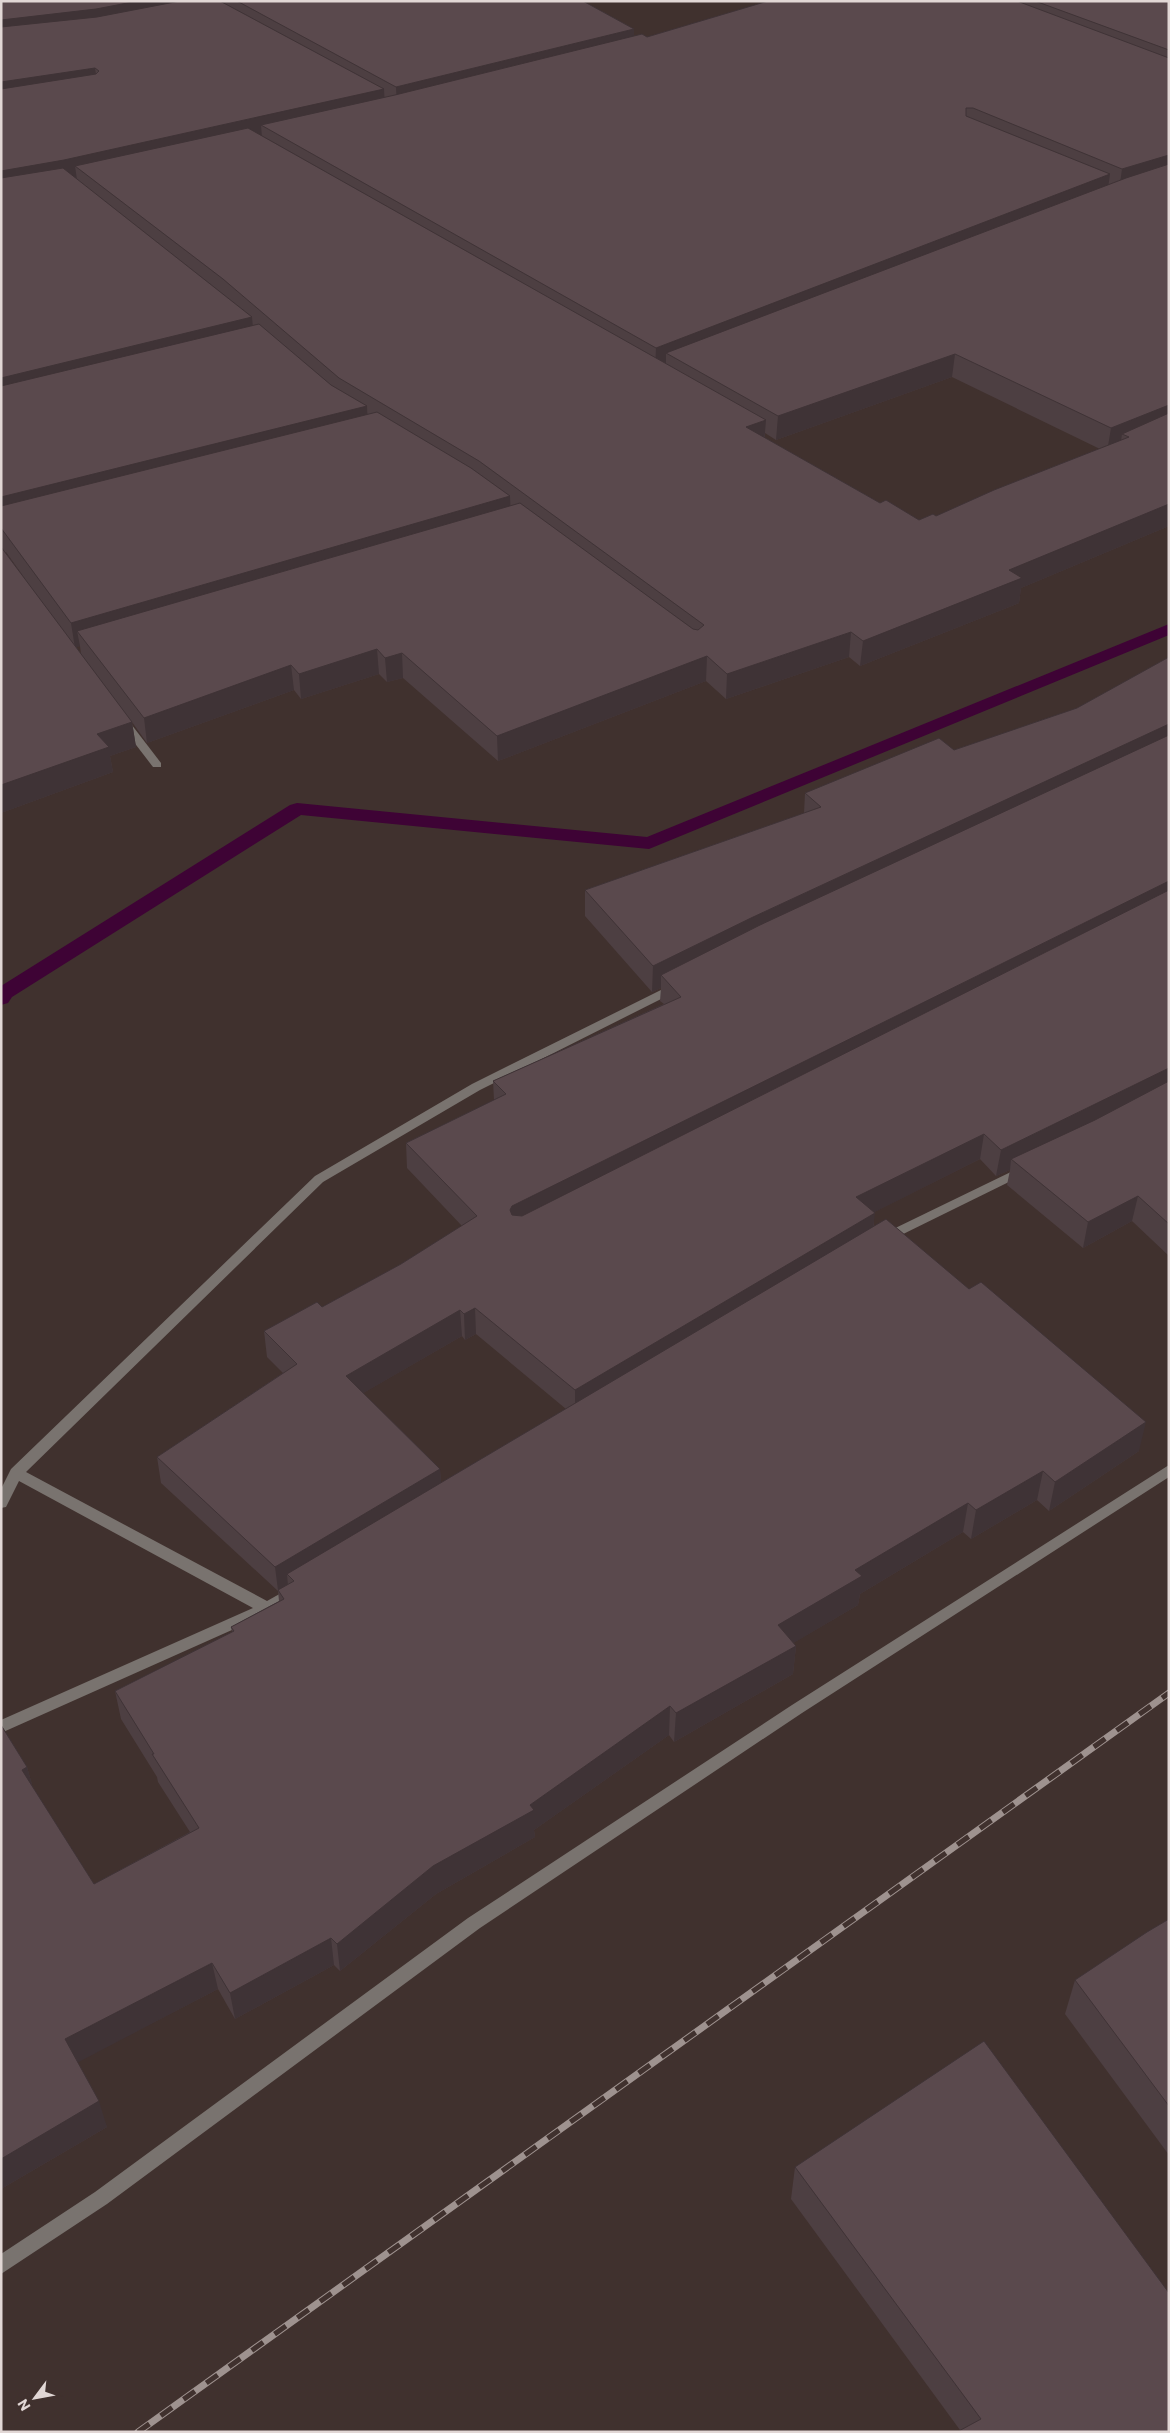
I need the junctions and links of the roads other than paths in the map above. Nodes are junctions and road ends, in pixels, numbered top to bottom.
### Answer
1 (121, 717) edge
2 (157, 765) dead end
3 (684, 982) edge
4 (1032, 1166) edge
5 (874, 1245) edge
6 (1169, 1470) edge
7 (16, 1473) junction
8 (1, 1503) edge
9 (300, 1588) edge
10 (267, 1608) junction
11 (1, 1727) edge
12 (1, 2265) edge

1 - 2 street
3 - 7 street
4 - 5 street
6 - 12 street
7 - 8 street
7 - 10 street
9 - 10 street
10 - 11 street

